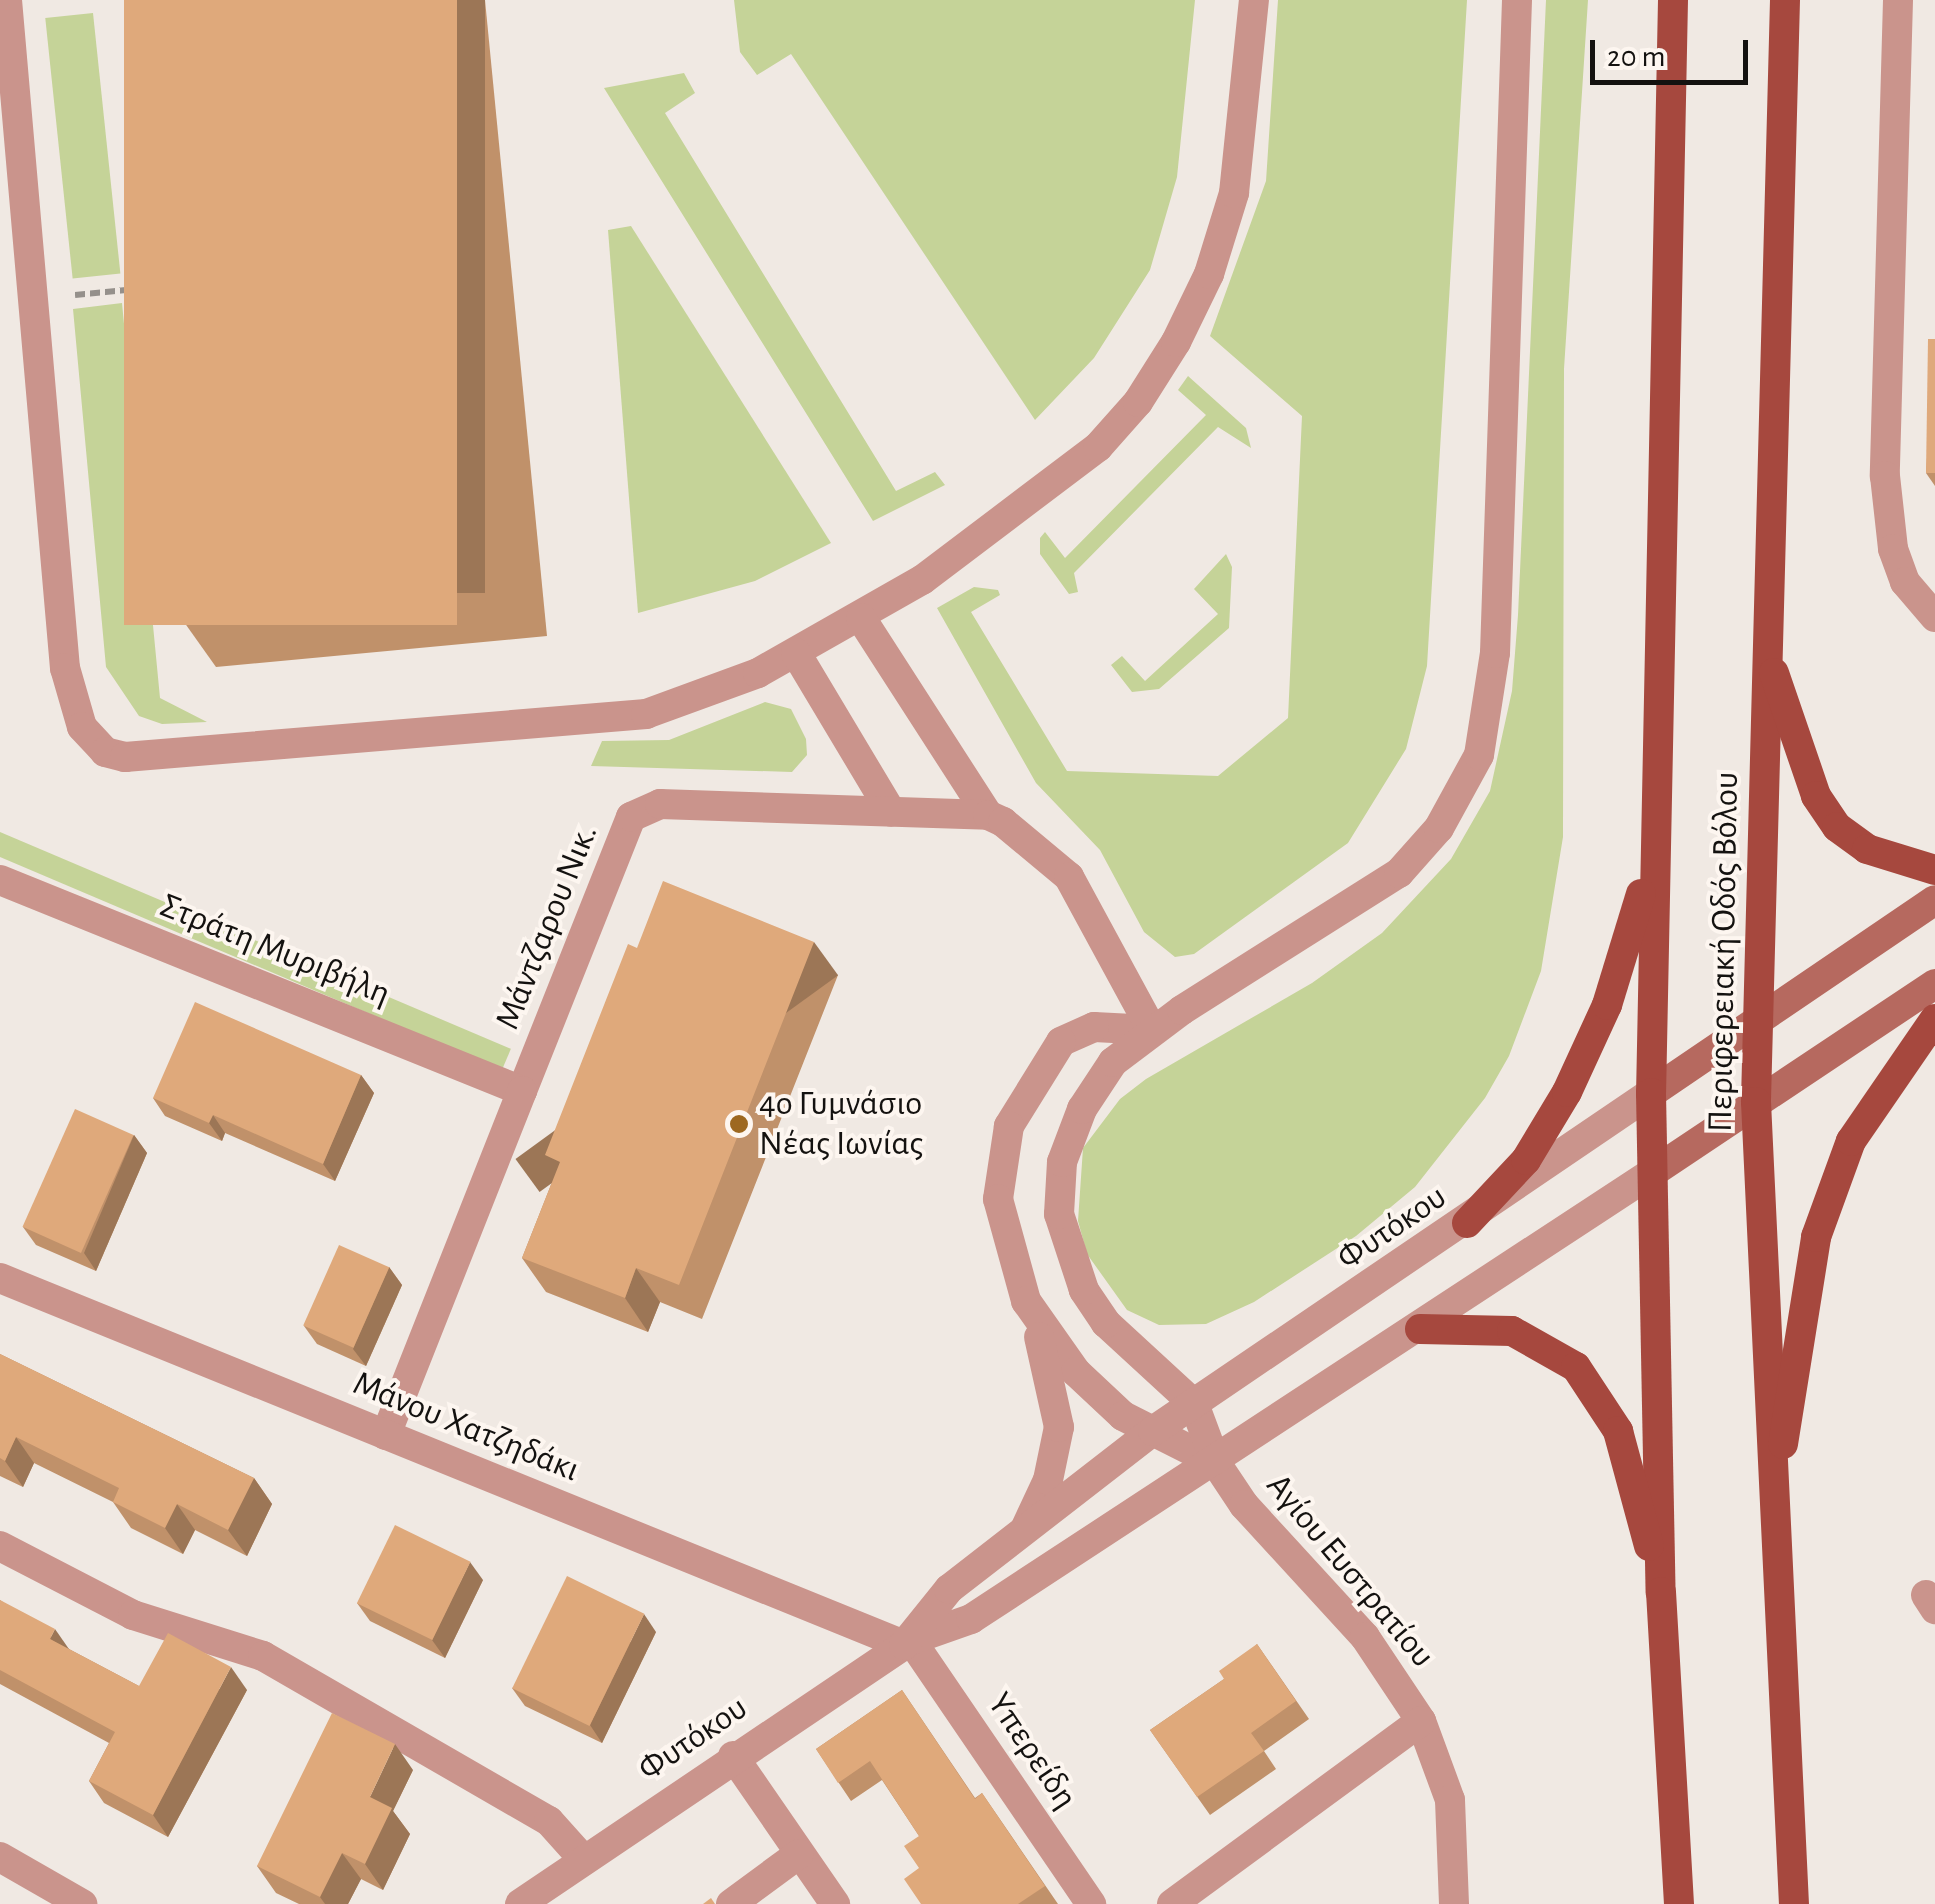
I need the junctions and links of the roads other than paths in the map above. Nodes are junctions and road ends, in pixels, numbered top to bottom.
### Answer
1 (7, 0) edge
2 (1254, 0) edge
3 (1518, 0) edge
4 (1673, 0) edge
5 (1785, 0) edge
6 (1898, 0) edge
7 (1935, 616) edge
8 (861, 618) junction
9 (796, 653) junction
10 (1767, 653) junction
11 (892, 812) junction
12 (988, 815) junction
13 (1651, 857) junction
14 (1935, 870) edge
15 (0, 880) edge
16 (1935, 900) edge
17 (1935, 984) edge
18 (1758, 1018) junction
19 (1935, 1019) edge
20 (1152, 1030) junction
21 (522, 1091) junction
22 (1651, 1093) junction
23 (1756, 1102) junction
24 (1652, 1172) junction
25 (1467, 1224) junction
26 (0, 1278) edge
27 (1026, 1301) junction
28 (1420, 1329) junction
29 (1194, 1404) junction
30 (1154, 1431) junction
31 (386, 1434) junction
32 (1216, 1463) junction
33 (1772, 1521) junction
34 (1026, 1527) junction
35 (0, 1546) edge
36 (1661, 1592) junction
37 (907, 1642) junction
38 (1421, 1721) junction
39 (734, 1756) junction
40 (799, 1854) junction
41 (0, 1856) edge
42 (584, 1860) junction
43 (82, 1904) edge
44 (520, 1904) edge
45 (731, 1904) edge
46 (835, 1904) edge
47 (1091, 1904) edge
48 (1172, 1904) edge
49 (1454, 1904) edge
50 (1679, 1904) edge
51 (1794, 1904) edge

1 - 9 street
2 - 8 street
3 - 20 street
4 - 13 main road, Περιφερειακή Οδός Βόλου
5 - 10 main road, Περιφερειακή Οδός Βόλου
6 - 7 street
8 - 9 street
8 - 12 street
9 - 11 street
10 - 14 main road
10 - 18 main road, Περιφερειακή Οδός Βόλου
11 - 12 street, Μάντζαρου Νικ.
11 - 21 street, Μάντζαρου Νικ.
12 - 20 street, Μάντζαρου Νικ.
13 - 22 main road, Περιφερειακή Οδός Βόλου
13 - 25 main road
15 - 21 street, Στράτη Μυριβήλη
16 - 18 main road, Φυτόκου
17 - 23 main road, Φυτόκου
18 - 22 main road, Φυτόκου
18 - 23 main road, Περιφερειακή Οδός Βόλου
19 - 33 main road
20 - 27 street
20 - 29 street
21 - 31 street, Μάντζαρου Νικ.
22 - 24 main road, Περιφερειακή Οδός Βόλου
22 - 25 street, Φυτόκου
23 - 24 main road, Φυτόκου
23 - 33 main road, Περιφερειακή Οδός Βόλου
24 - 28 street, Φυτόκου
24 - 36 main road, Περιφερειακή Οδός Βόλου
25 - 29 street, Φυτόκου
26 - 31 street, Μάνου Χατζηδάκι
27 - 30 street
27 - 34 street
28 - 32 street, Φυτόκου
28 - 36 main road
29 - 30 street, Φυτόκου
29 - 32 street
30 - 32 street
30 - 34 street, Φυτόκου
31 - 37 street, Μάνου Χατζηδάκι
32 - 37 street, Φυτόκου
32 - 38 street, Αγίου Ευστρατίου
33 - 51 main road, Περιφερειακή Οδός Βόλου
34 - 37 street, Φυτόκου
35 - 42 street
36 - 50 main road, Περιφερειακή Οδός Βόλου
37 - 39 street, Φυτόκου
37 - 47 street, Υπερείδη
38 - 48 street
38 - 49 street, Αγίου Ευστρατίου
39 - 40 street
39 - 42 street, Φυτόκου
40 - 45 street
40 - 46 street
41 - 43 street
42 - 44 street, Φυτόκου

